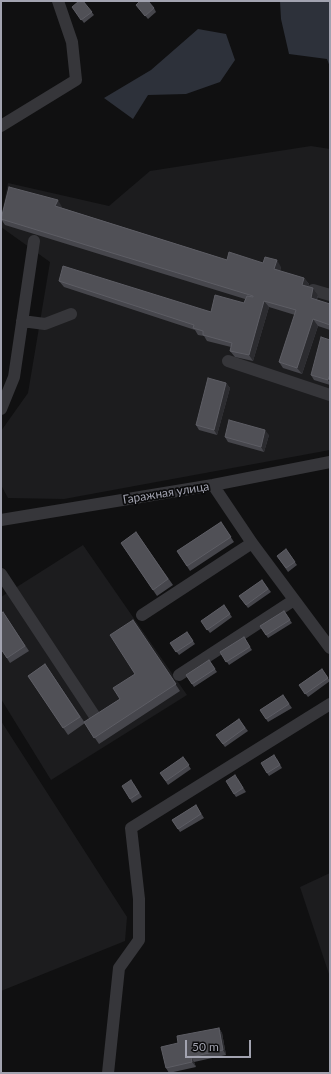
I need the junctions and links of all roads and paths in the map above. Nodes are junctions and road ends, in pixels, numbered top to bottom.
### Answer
1 (58, 1) edge
2 (1, 126) edge
3 (34, 241) dead end
4 (313, 290) edge
5 (330, 296) edge
6 (71, 314) dead end
7 (22, 321) junction
8 (228, 361) dead end
9 (330, 395) edge
10 (1, 409) edge
11 (330, 462) edge
12 (213, 485) junction
13 (2, 518) edge
14 (252, 543) junction
15 (1, 574) edge
16 (294, 600) junction
17 (142, 615) dead end
18 (330, 648) edge
19 (179, 675) dead end
20 (330, 704) edge
21 (94, 715) edge
22 (108, 1073) edge

1 - 2 street
3 - 7 street
4 - 5 street
6 - 7 street
7 - 10 street
8 - 9 street
11 - 12 street, Гаражная улица
12 - 13 street, Гаражная улица
12 - 14 street
14 - 16 street
14 - 17 street
15 - 21 street
16 - 18 street
16 - 19 street
20 - 22 street

